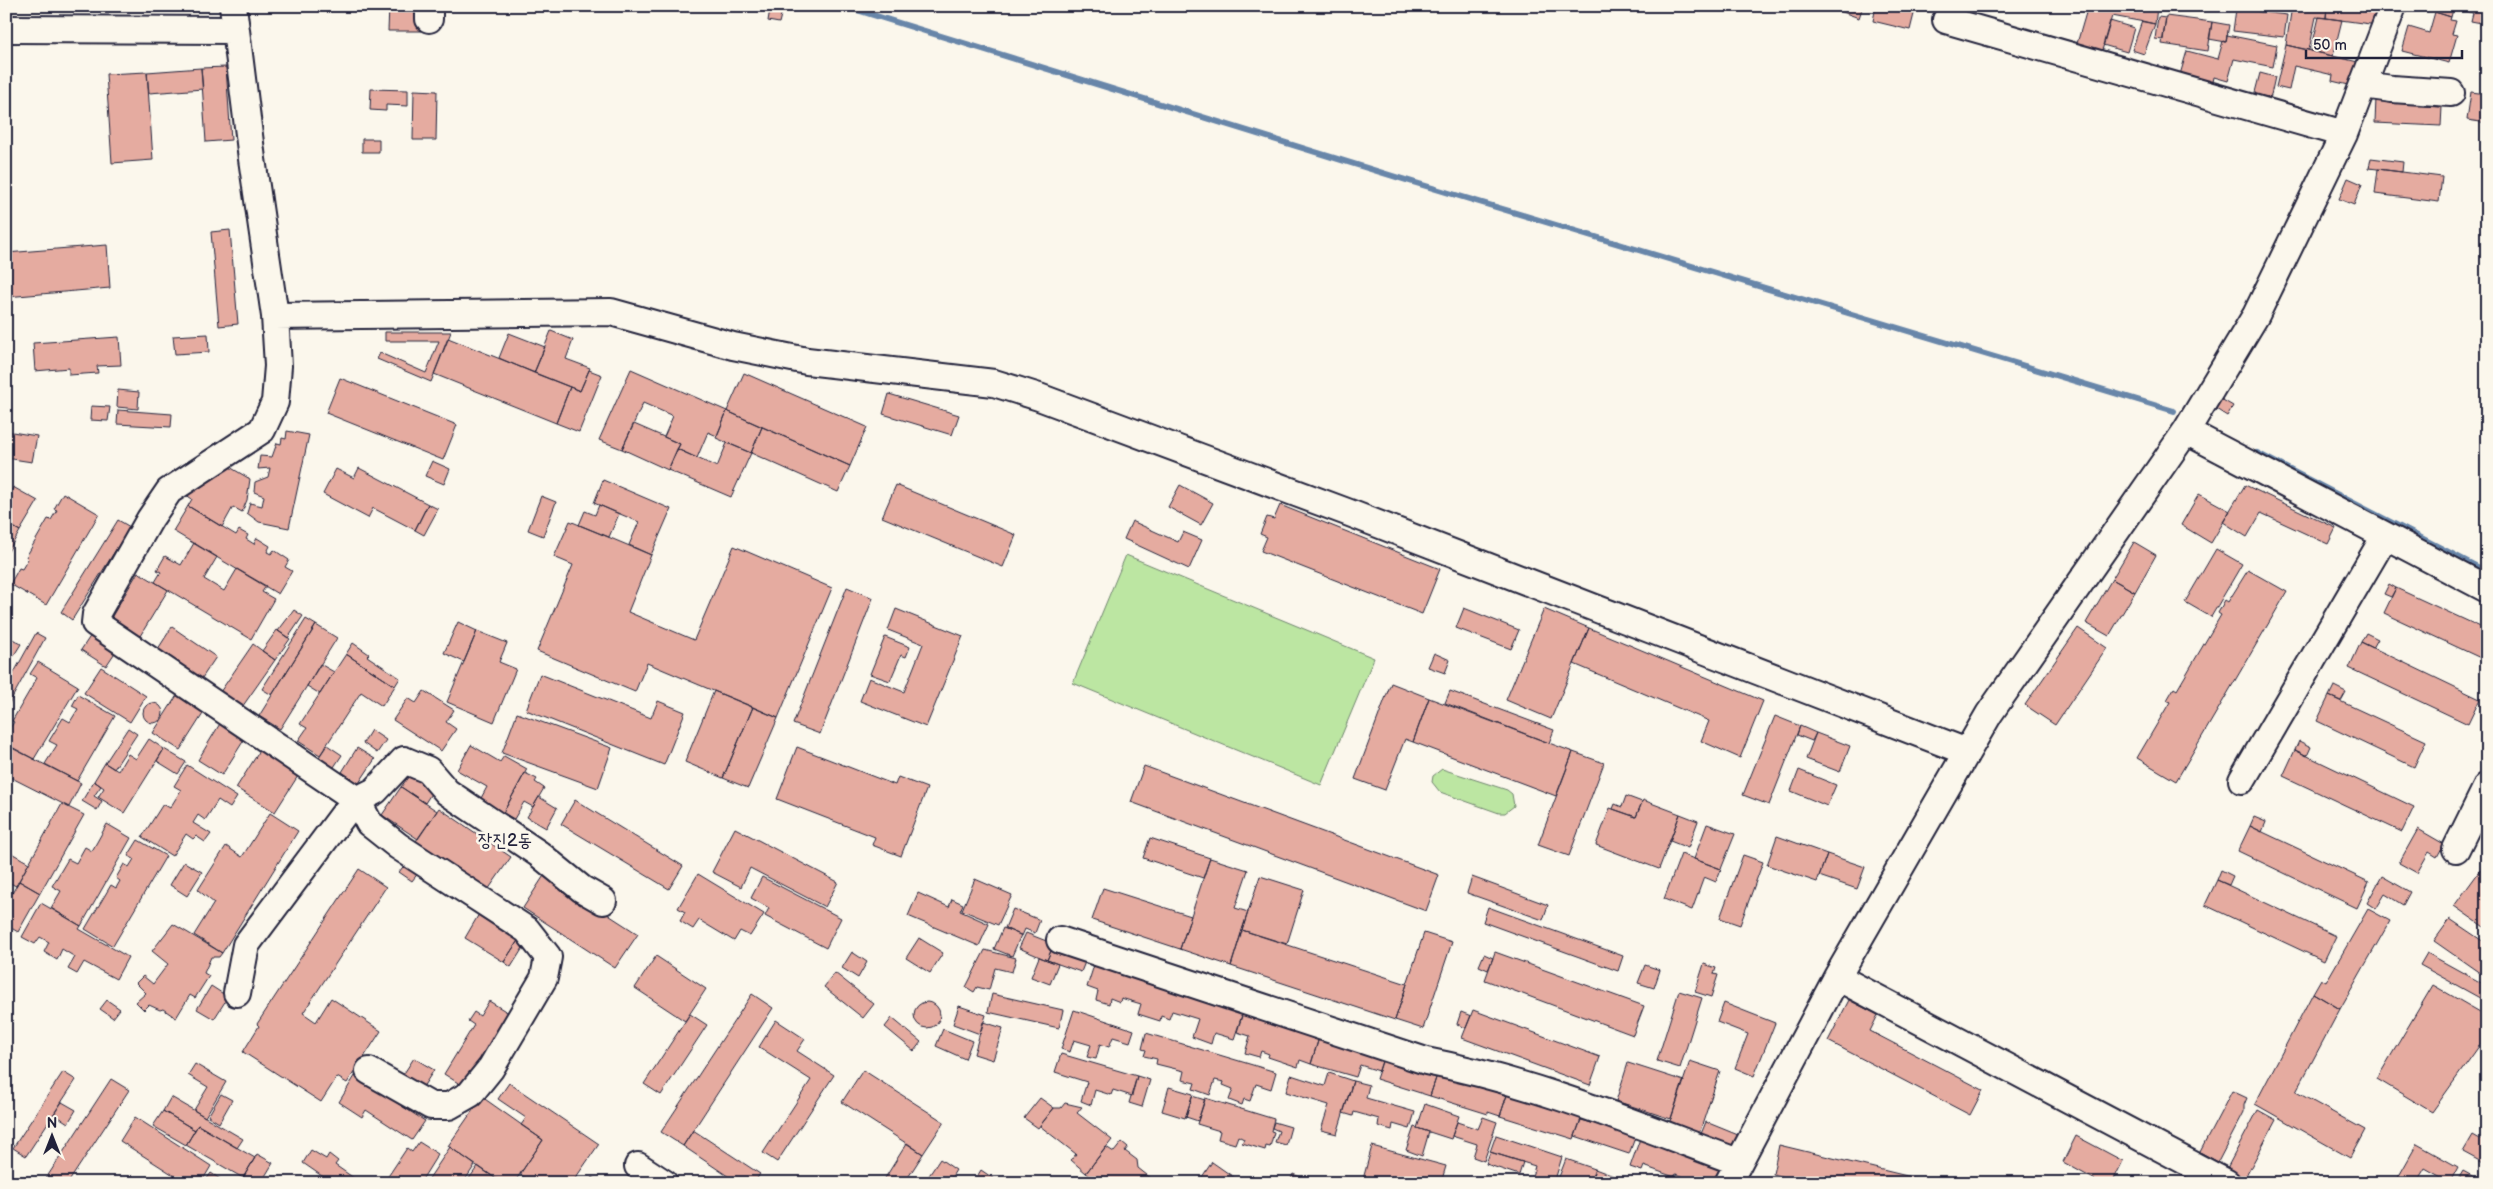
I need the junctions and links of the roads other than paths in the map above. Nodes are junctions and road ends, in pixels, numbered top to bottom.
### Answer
1 (2393, 6) edge
2 (234, 18) edge
3 (1946, 20) dead end
4 (6, 29) edge
5 (2363, 85) junction
6 (2451, 92) dead end
7 (2344, 134) junction
8 (276, 316) junction
9 (2186, 431) junction
10 (2385, 536) junction
11 (2487, 589) edge
12 (1967, 752) junction
13 (2242, 780) dead end
14 (2487, 786) edge
15 (357, 800) junction
16 (2456, 849) dead end
17 (604, 901) dead end
18 (1060, 940) dead end
19 (1837, 977) junction
20 (237, 993) dead end
21 (369, 1071) dead end
22 (638, 1166) dead end
23 (1733, 1172) edge
24 (664, 1183) edge
25 (2227, 1183) edge

1 - 5 street
2 - 4 street
2 - 8 street
3 - 7 street
5 - 6 street
5 - 7 street
7 - 9 street
8 - 12 street
8 - 15 street
9 - 10 street
9 - 12 street
10 - 11 street
10 - 13 street
12 - 19 street
14 - 16 street
15 - 17 street
15 - 20 street
15 - 21 street
18 - 23 street
19 - 23 street
19 - 25 street
22 - 24 street

